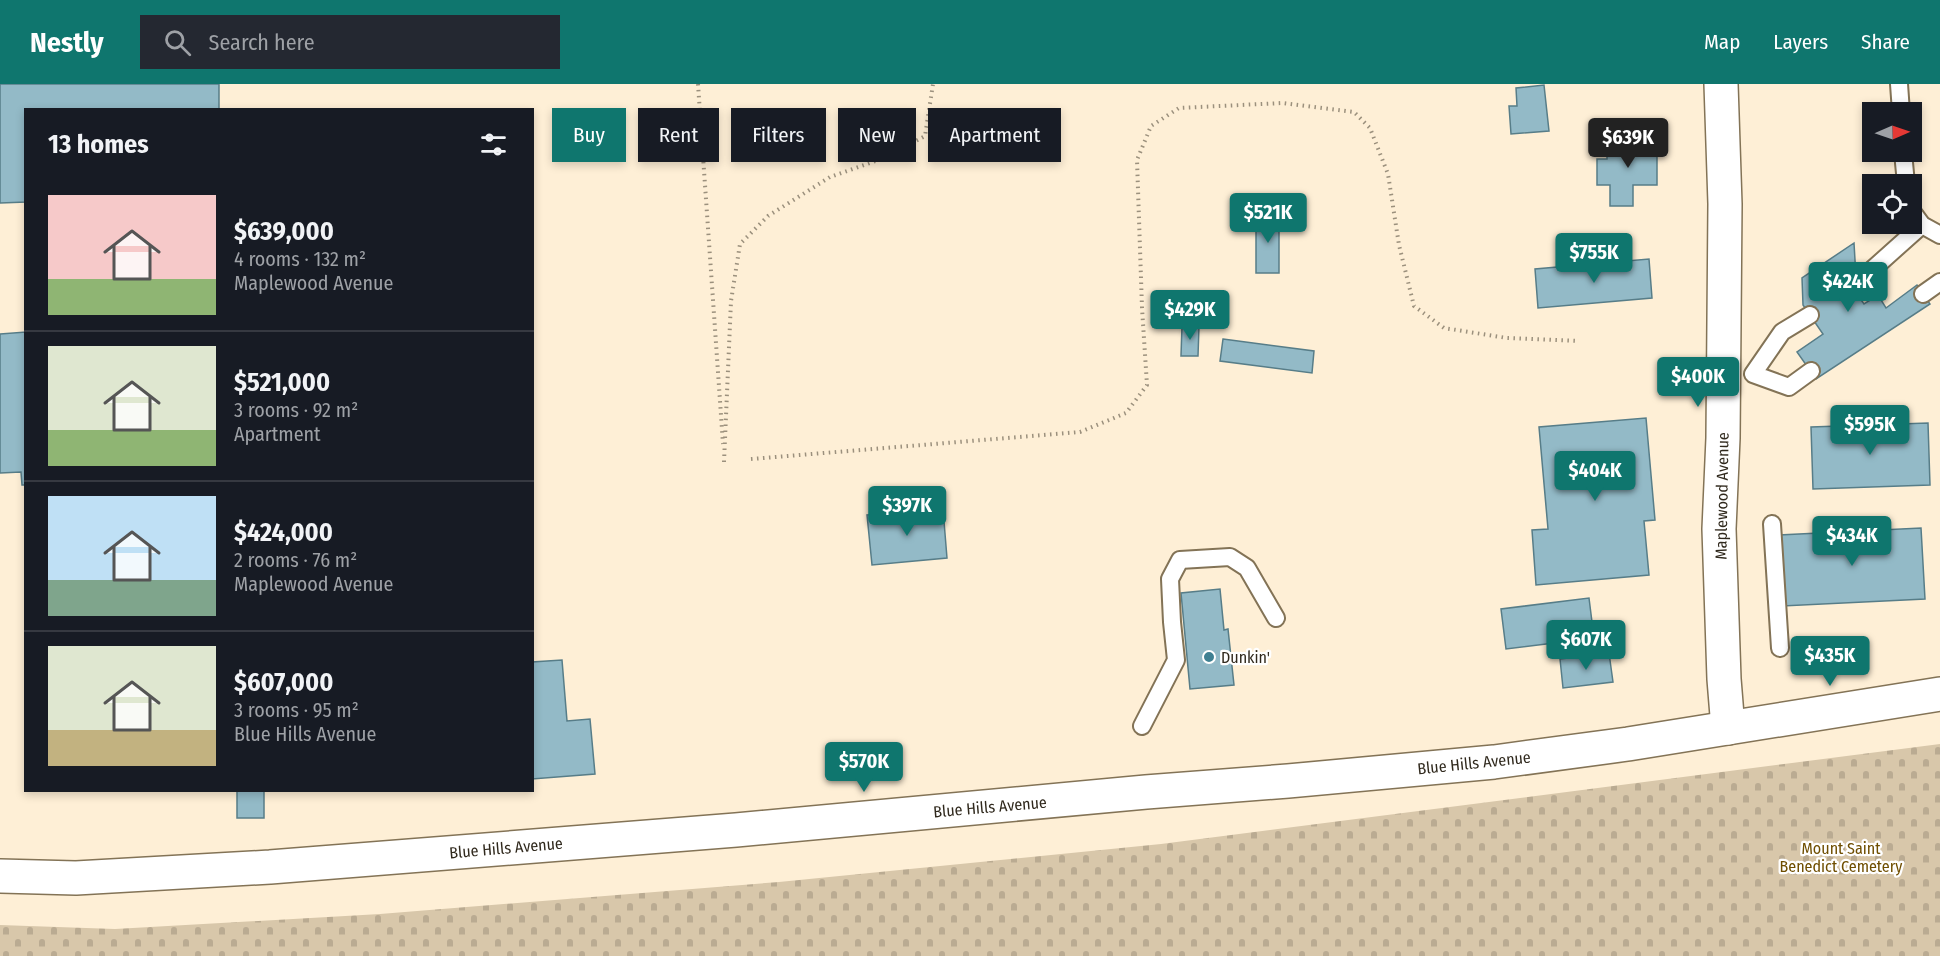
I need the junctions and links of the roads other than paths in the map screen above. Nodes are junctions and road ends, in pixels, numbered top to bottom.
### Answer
1 (1721, 84) edge
2 (1899, 84) edge
3 (1900, 102) edge
4 (1922, 225) edge
5 (1912, 234) edge
6 (1940, 235) edge
7 (1940, 282) edge
8 (1856, 284) dead end
9 (1923, 294) dead end
10 (1810, 315) dead end
11 (1811, 371) dead end
12 (1772, 524) dead end
13 (1276, 618) dead end
14 (1780, 648) dead end
15 (1940, 694) edge
16 (1142, 726) dead end
17 (1728, 728) junction
18 (0, 876) edge

1 - 17 main road, Maplewood Avenue
2 - 3 lane
4 - 6 lane
5 - 8 lane
7 - 9 lane
10 - 11 lane
12 - 14 lane
13 - 16 lane
15 - 17 main road, Blue Hills Avenue
17 - 18 main road, Blue Hills Avenue

